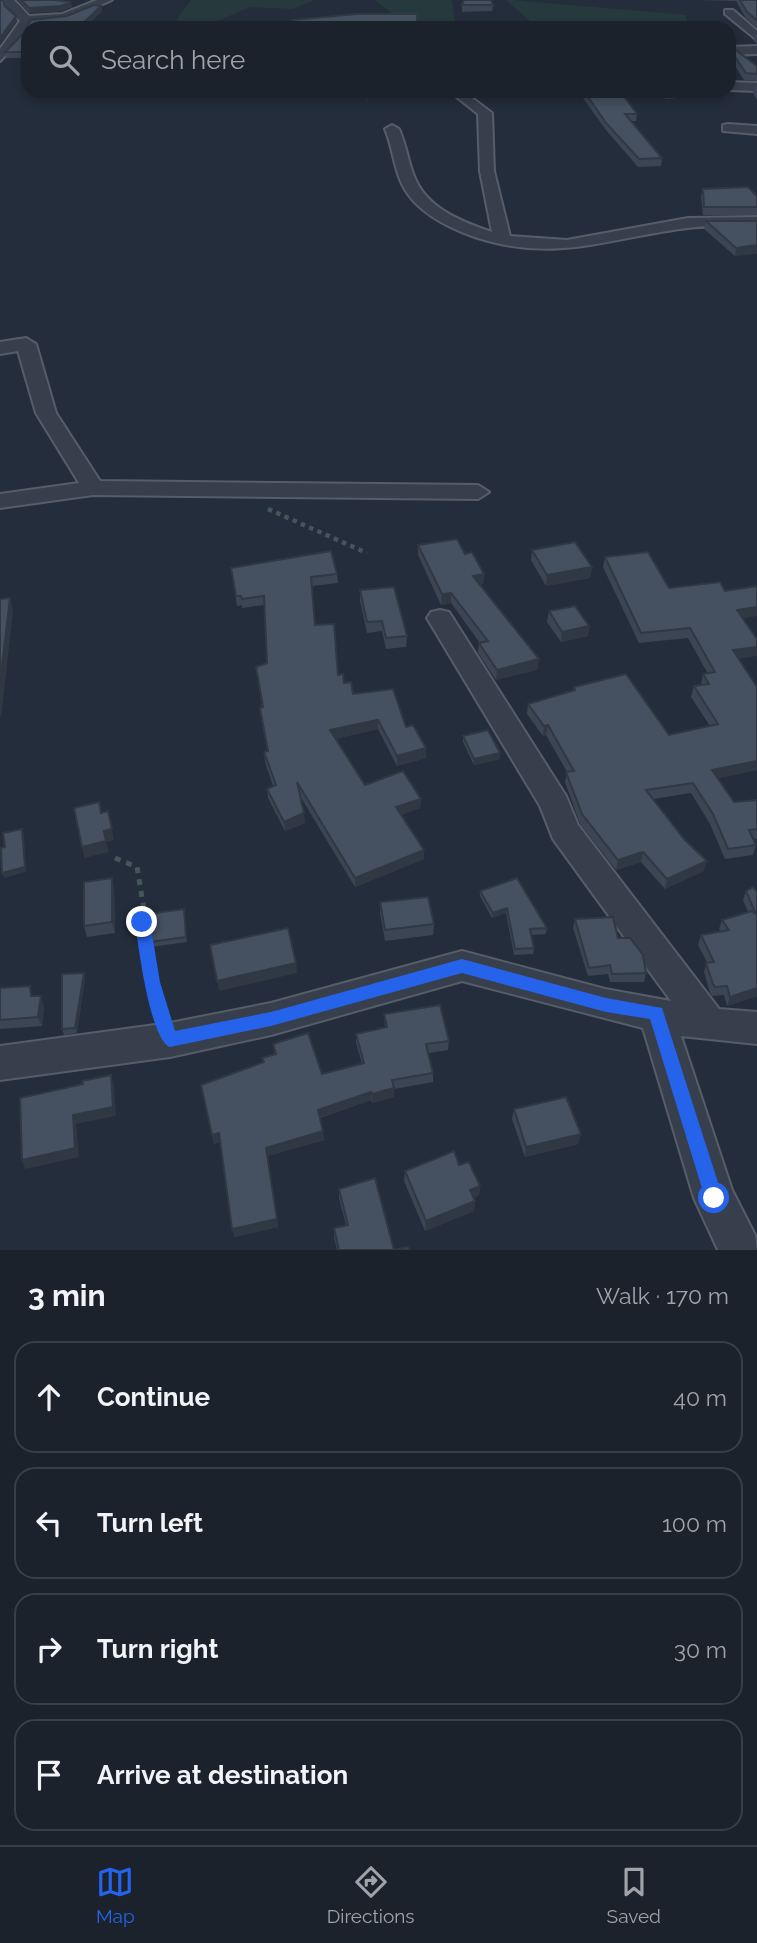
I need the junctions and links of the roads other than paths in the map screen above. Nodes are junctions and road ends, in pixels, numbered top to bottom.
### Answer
1 (107, 0) edge
2 (6, 3) edge
3 (729, 12) dead end
4 (26, 20) joint
5 (21, 29) edge
6 (0, 37) edge
7 (17, 37) junction
8 (757, 37) edge
9 (757, 50) edge
10 (736, 51) edge
11 (0, 57) edge
12 (736, 86) edge
13 (757, 87) edge
14 (465, 98) edge
15 (728, 128) dead end
16 (392, 129) dead end
17 (757, 130) edge
18 (757, 222) edge
19 (502, 239) junction
20 (0, 348) edge
21 (93, 488) junction
22 (478, 492) dead end
23 (0, 501) edge
24 (440, 618) dead end
25 (656, 1013) junction
26 (709, 1025) junction
27 (757, 1028) edge
28 (0, 1063) edge
29 (740, 1250) edge

1 - 4 street
2 - 4 street
3 - 8 street
5 - 7 street
6 - 7 street
7 - 11 street
9 - 10 street
12 - 13 street
14 - 19 street
15 - 17 street
16 - 19 street
18 - 19 street
20 - 21 street
21 - 22 street
21 - 23 street
24 - 26 street
25 - 26 street
25 - 28 street
25 - 29 street
26 - 27 street

